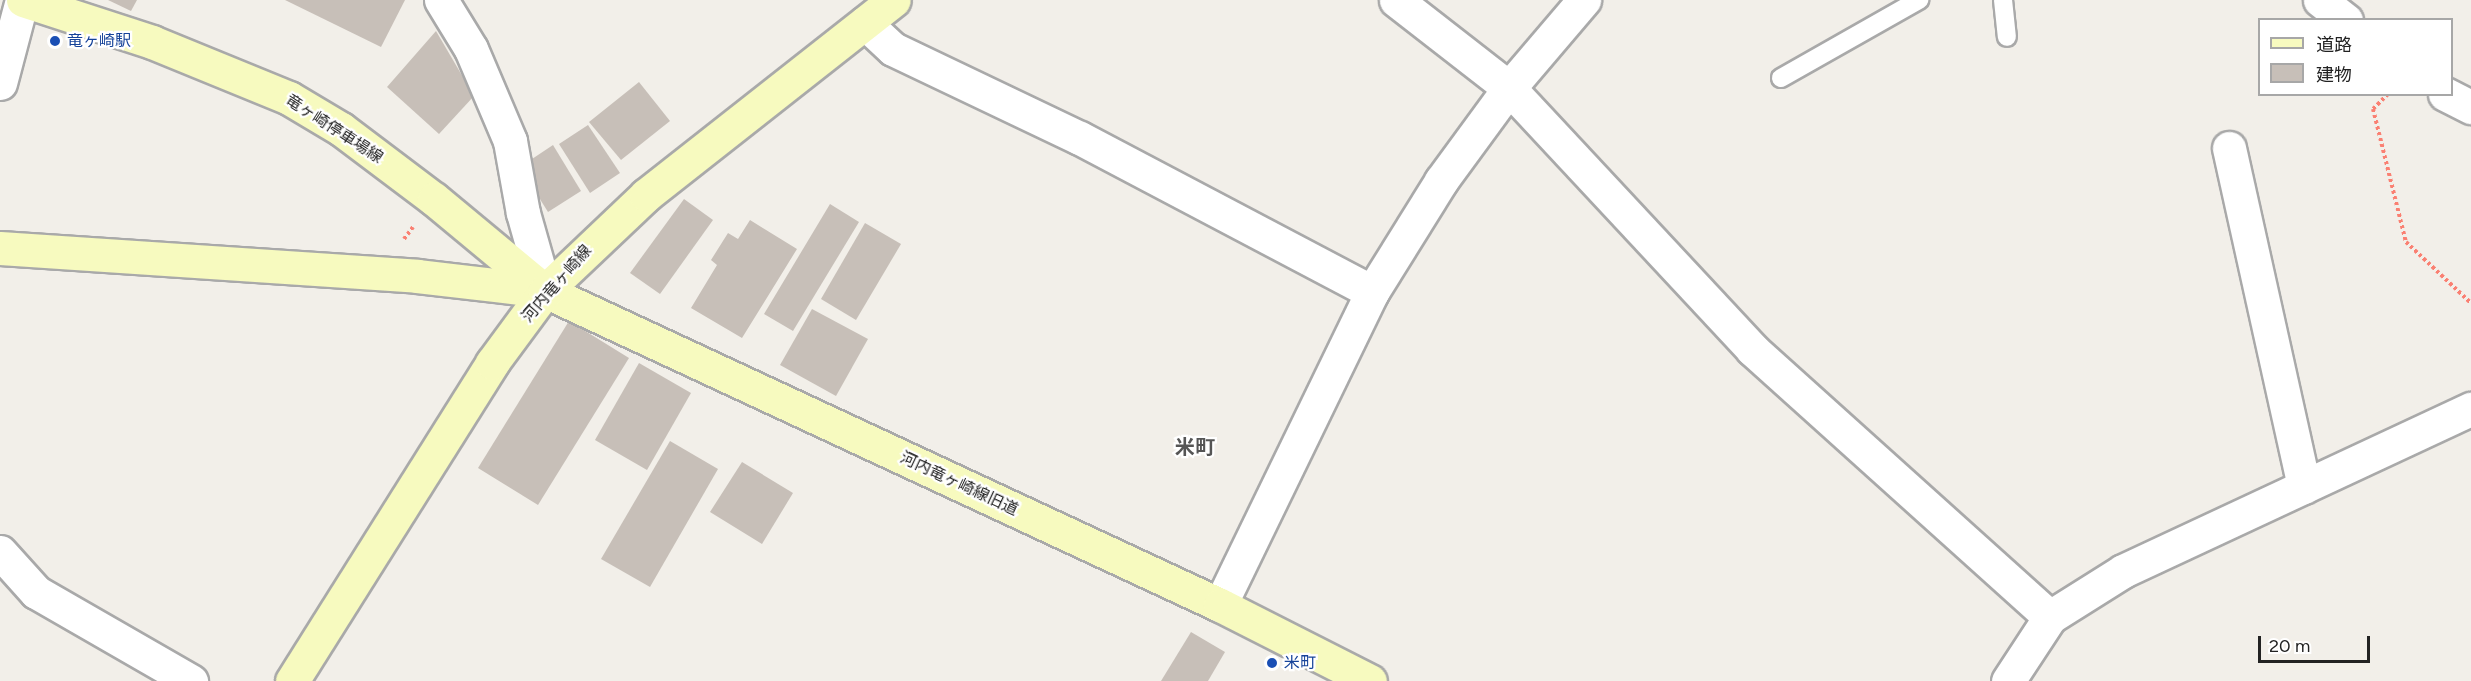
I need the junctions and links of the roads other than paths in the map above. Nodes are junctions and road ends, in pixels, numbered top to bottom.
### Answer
1 (23, 0) edge
2 (441, 0) edge
3 (894, 0) edge
4 (1396, 0) edge
5 (1584, 0) edge
6 (1919, 0) edge
7 (2003, 0) edge
8 (2320, 0) edge
9 (2343, 18) edge
10 (865, 22) junction
11 (2007, 37) dead end
12 (1781, 78) dead end
13 (0, 83) edge
14 (1509, 88) junction
15 (2449, 96) edge
16 (2471, 107) edge
17 (2229, 148) dead end
18 (0, 248) edge
19 (546, 291) junction
20 (1372, 292) junction
21 (2471, 408) edge
22 (2304, 487) junction
23 (0, 552) edge
24 (1220, 605) junction
25 (2050, 617) junction
26 (191, 681) edge
27 (292, 681) edge
28 (1370, 681) edge
29 (2008, 681) edge

1 - 13 street
1 - 19 main road, 竜ヶ崎停車場線
2 - 19 street
3 - 10 main road, 河内竜ヶ崎線
4 - 14 street
5 - 14 street
6 - 12 lane
7 - 11 lane
8 - 9 street
10 - 19 main road, 河内竜ヶ崎線
10 - 20 street
14 - 20 street
14 - 25 street
15 - 16 street
17 - 22 street
18 - 19 main road
19 - 24 main road, 河内竜ヶ崎線旧道
19 - 27 main road, 河内竜ヶ崎線
20 - 24 street
21 - 22 street
22 - 25 street
23 - 26 street
24 - 28 main road, 河内竜ヶ崎線旧道
25 - 29 street

